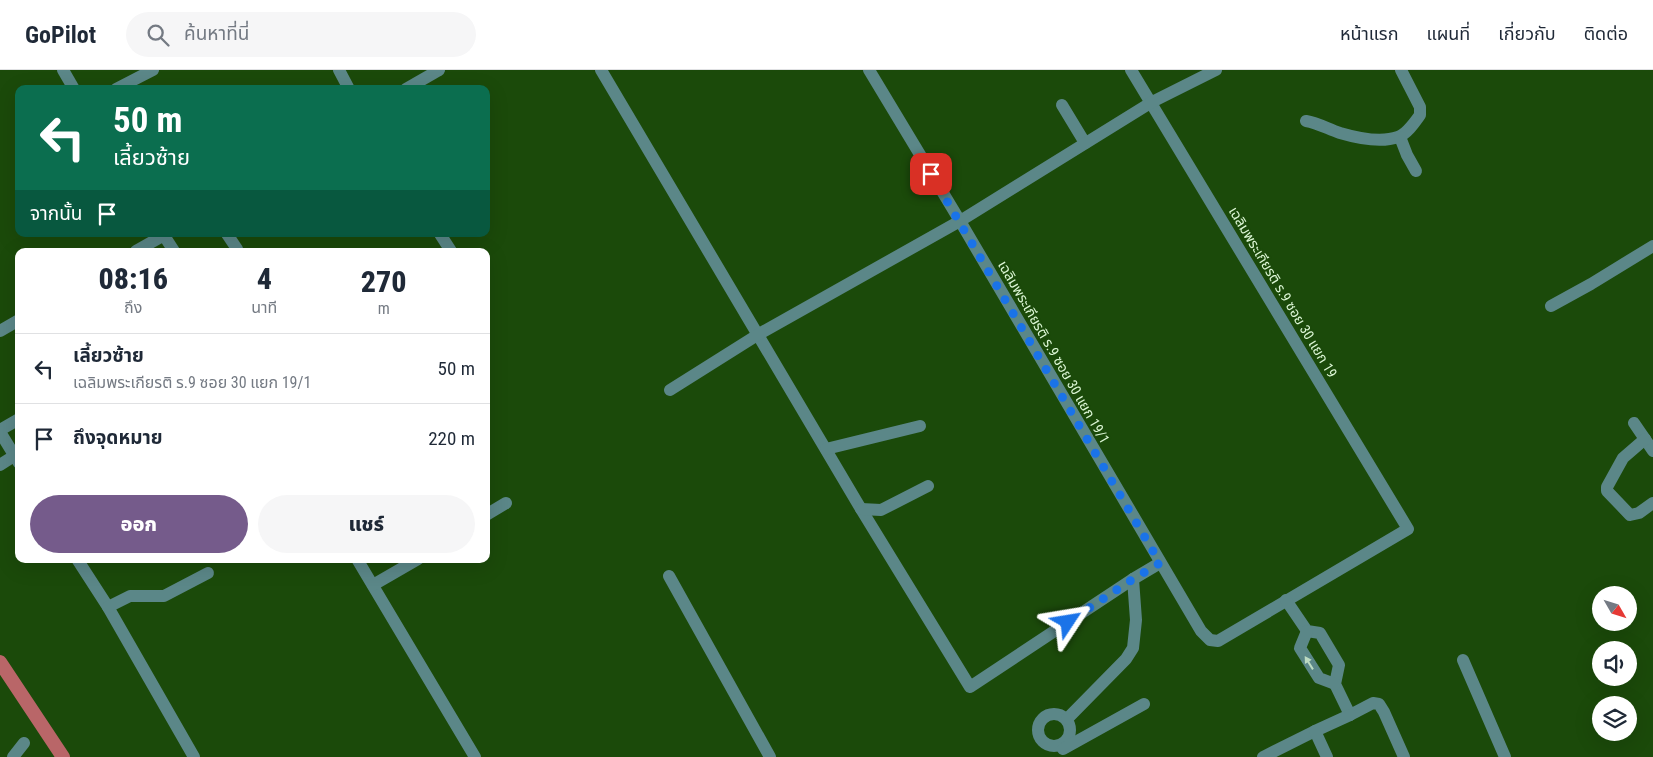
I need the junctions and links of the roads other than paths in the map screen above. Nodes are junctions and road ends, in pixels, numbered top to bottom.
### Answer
1 (63, 70) edge
2 (153, 70) edge
3 (339, 70) edge
4 (439, 70) edge
5 (601, 70) edge
6 (869, 70) edge
7 (1131, 70) edge
8 (1216, 70) edge
9 (1402, 70) edge
10 (72, 85) edge
11 (124, 85) edge
12 (347, 85) edge
13 (413, 85) edge
14 (1152, 102) junction
15 (1062, 105) dead end
16 (1306, 120) dead end
17 (1400, 137) junction
18 (1085, 143) junction
19 (1416, 171) dead end
20 (960, 221) junction
21 (160, 237) edge
22 (229, 237) edge
23 (442, 237) edge
24 (1653, 246) edge
25 (141, 248) edge
26 (236, 248) edge
27 (449, 248) edge
28 (1551, 306) dead end
29 (15, 322) edge
30 (0, 331) edge
31 (759, 334) junction
32 (670, 390) dead end
33 (15, 422) edge
34 (1634, 423) dead end
35 (920, 426) dead end
36 (0, 431) edge
37 (1645, 439) junction
38 (826, 449) junction
39 (1653, 451) edge
40 (15, 458) edge
41 (15, 460) edge
42 (0, 465) edge
43 (928, 486) dead end
44 (506, 502) dead end
45 (1653, 503) edge
46 (861, 508) junction
47 (490, 512) edge
48 (80, 563) edge
49 (359, 563) edge
50 (411, 563) edge
51 (1160, 563) junction
52 (208, 573) dead end
53 (669, 576) dead end
54 (1133, 579) junction
55 (373, 585) junction
56 (1286, 600) junction
57 (108, 607) junction
58 (1307, 631) junction
59 (1463, 660) dead end
60 (1335, 684) junction
61 (1144, 704) dead end
62 (1350, 714) junction
63 (1067, 719) junction
64 (1316, 731) junction
65 (24, 743) dead end
66 (1063, 750) edge
67 (13, 757) edge
68 (194, 757) edge
69 (475, 757) edge
70 (770, 757) edge
71 (1263, 757) edge
72 (1327, 757) edge
73 (1404, 757) edge
74 (1505, 757) edge

1 - 10 street
2 - 11 street
3 - 12 street
4 - 13 street
5 - 31 street
6 - 20 street, เฉลิมพระเกียรติ ร.9 ซอย 30 แยก 19/1
7 - 14 street, เฉลิมพระเกียรติ ร.9 ซอย 30 แยก 19
8 - 14 street
9 - 17 street
14 - 18 street
14 - 56 street, เฉลิมพระเกียรติ ร.9 ซอย 30 แยก 19
15 - 18 street
16 - 17 street
17 - 19 street
18 - 20 street
20 - 31 street
20 - 51 street, เฉลิมพระเกียรติ ร.9 ซอย 30 แยก 19/1
21 - 25 street
22 - 26 street
23 - 27 street
24 - 28 street
29 - 30 street
31 - 32 street
31 - 38 street
33 - 36 street
34 - 37 street
35 - 38 street
36 - 40 street
37 - 39 street
37 - 45 street
38 - 46 street
41 - 42 street
43 - 46 street
44 - 47 street
46 - 54 street
48 - 57 street
49 - 55 street
50 - 55 street
51 - 54 street
51 - 56 street, เฉลิมพระเกียรติ ร.9 ซอย 30 แยก 19/1
52 - 57 street
53 - 70 street
54 - 63 street
55 - 69 street
56 - 58 street
57 - 68 street
58 - 60 street
60 -> 58 street
59 - 74 street
60 - 62 street
61 - 66 street
62 - 64 street
62 - 73 street
63 - 66 street
63 - 66 street
64 - 71 street
64 - 72 street
65 - 67 street

